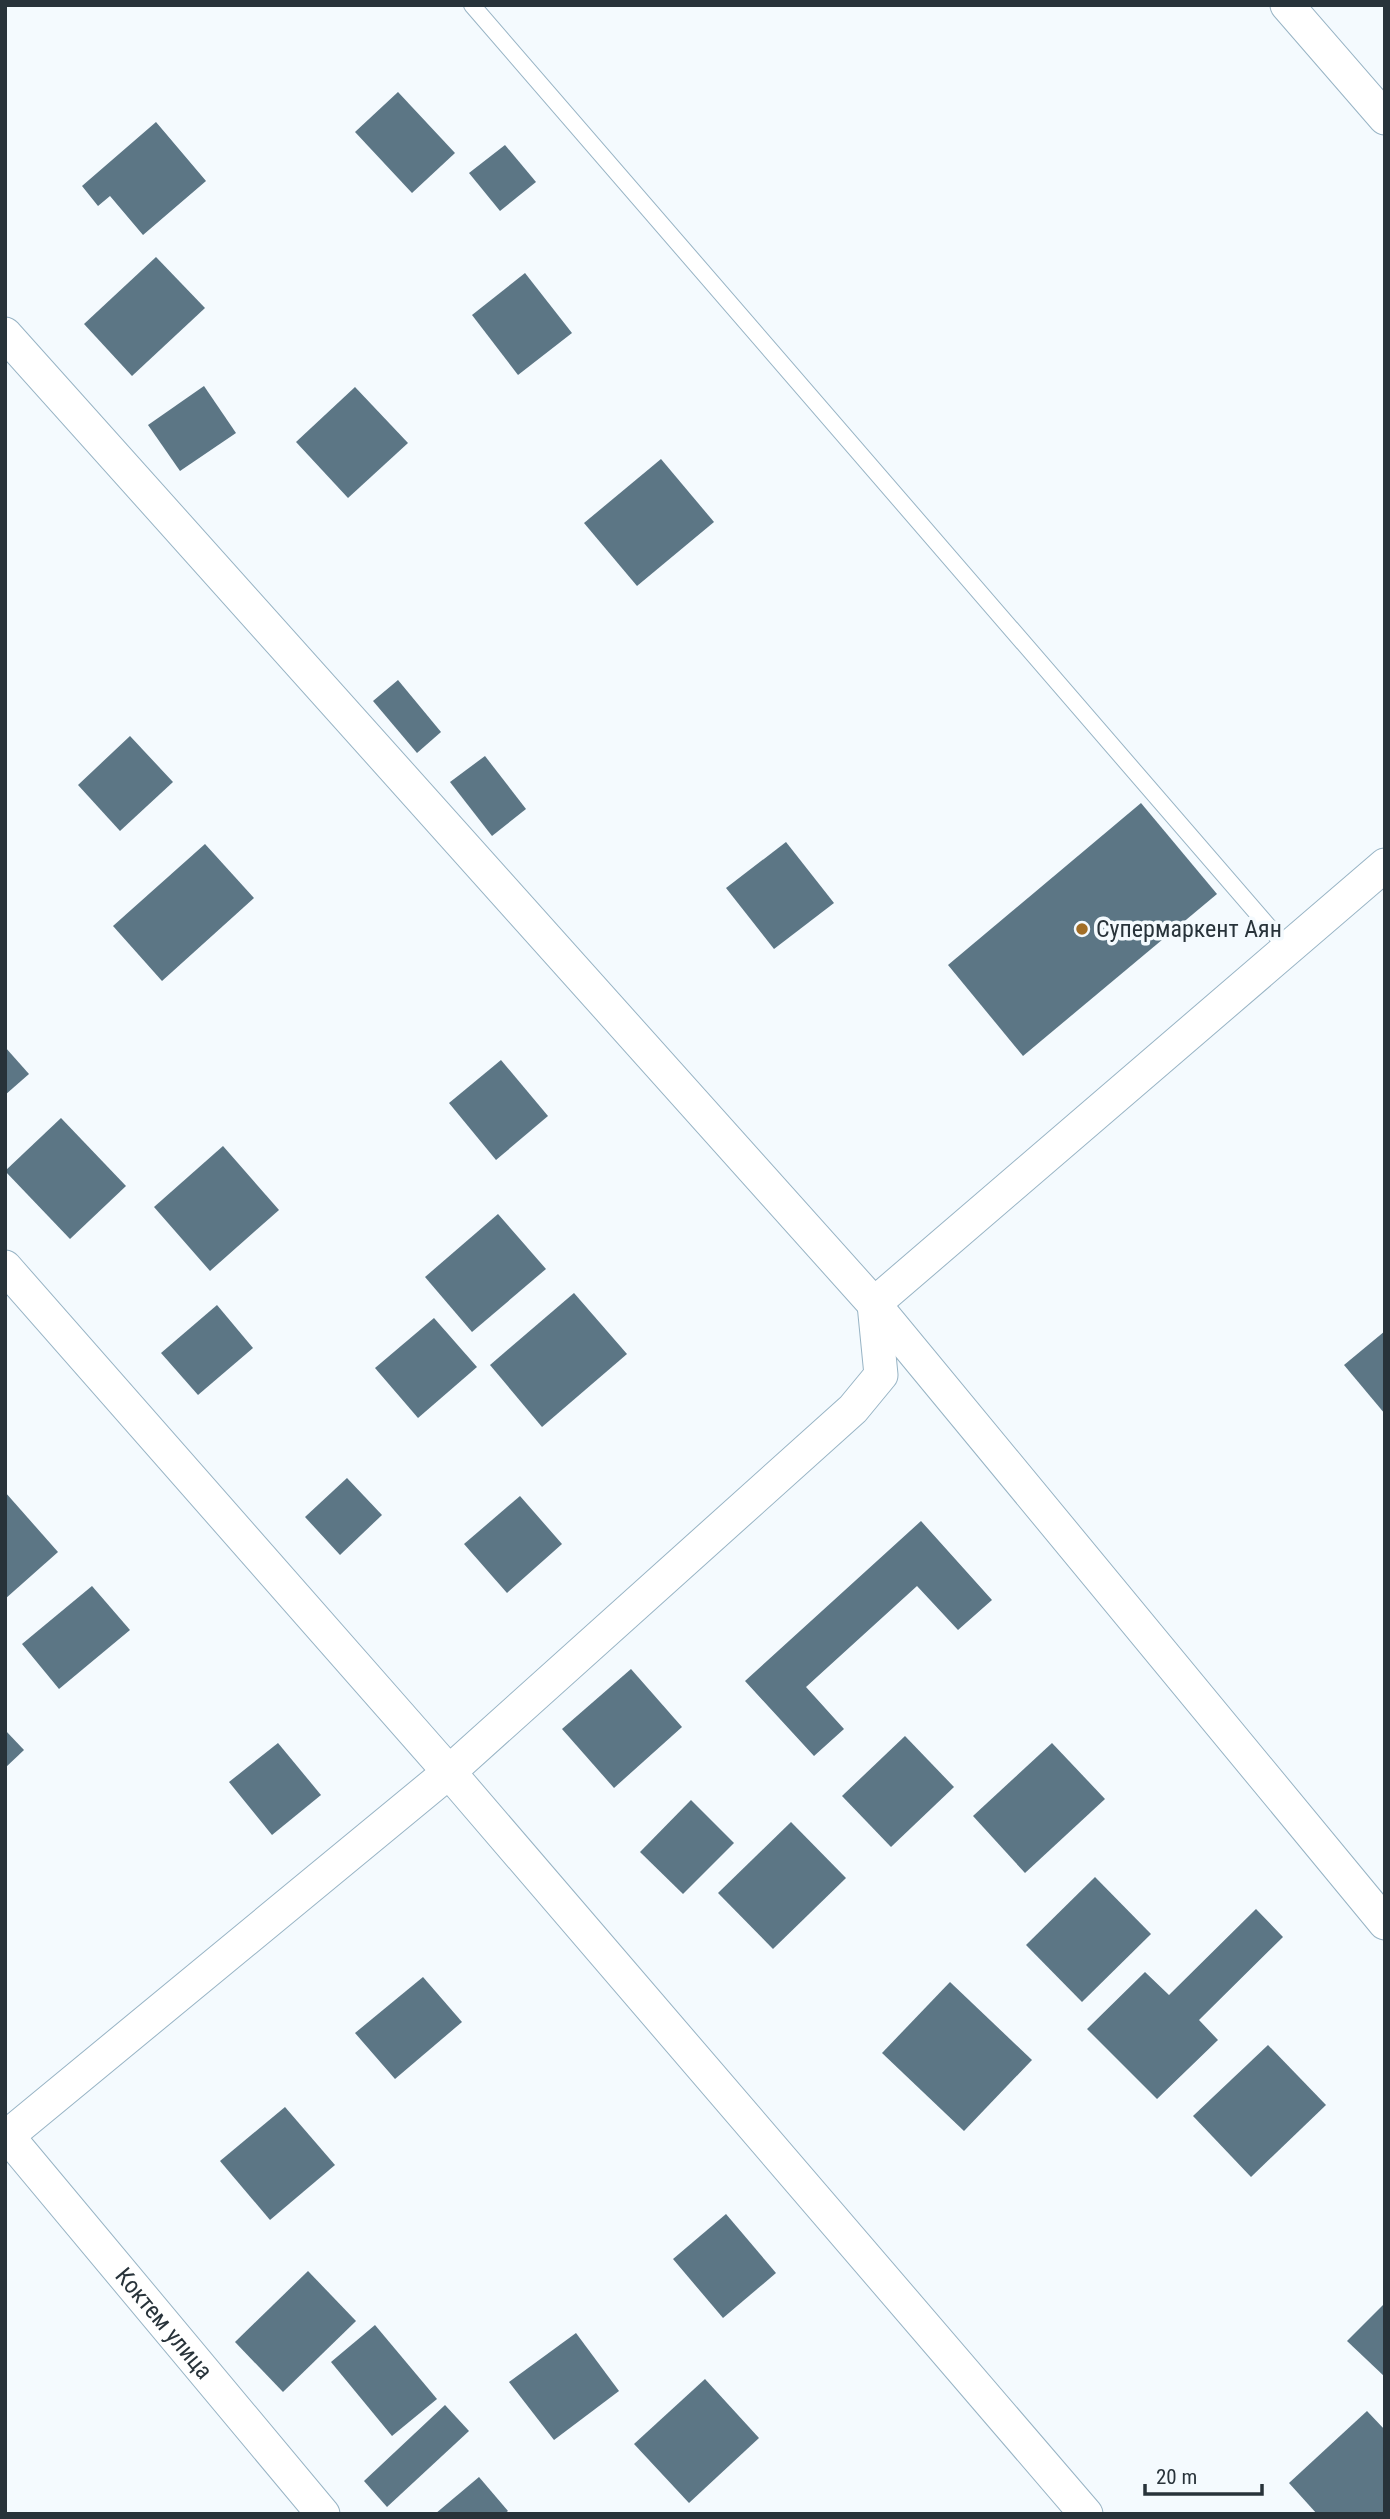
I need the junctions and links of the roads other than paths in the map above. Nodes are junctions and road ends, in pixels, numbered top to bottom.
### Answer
1 (472, 5) edge
2 (1287, 5) edge
3 (1385, 118) edge
4 (5, 334) edge
5 (1385, 865) edge
6 (1288, 949) junction
7 (5, 1267) edge
8 (874, 1304) junction
9 (449, 1772) junction
10 (1385, 1923) edge
11 (6, 2136) edge
12 (323, 2514) edge
13 (1086, 2514) edge

1 - 6 lane
2 - 3 street
4 - 8 street
5 - 6 street
6 - 8 street
7 - 9 street
8 - 9 street
8 - 10 street
9 - 11 street
9 - 13 street
11 - 12 street, Коктем улица

